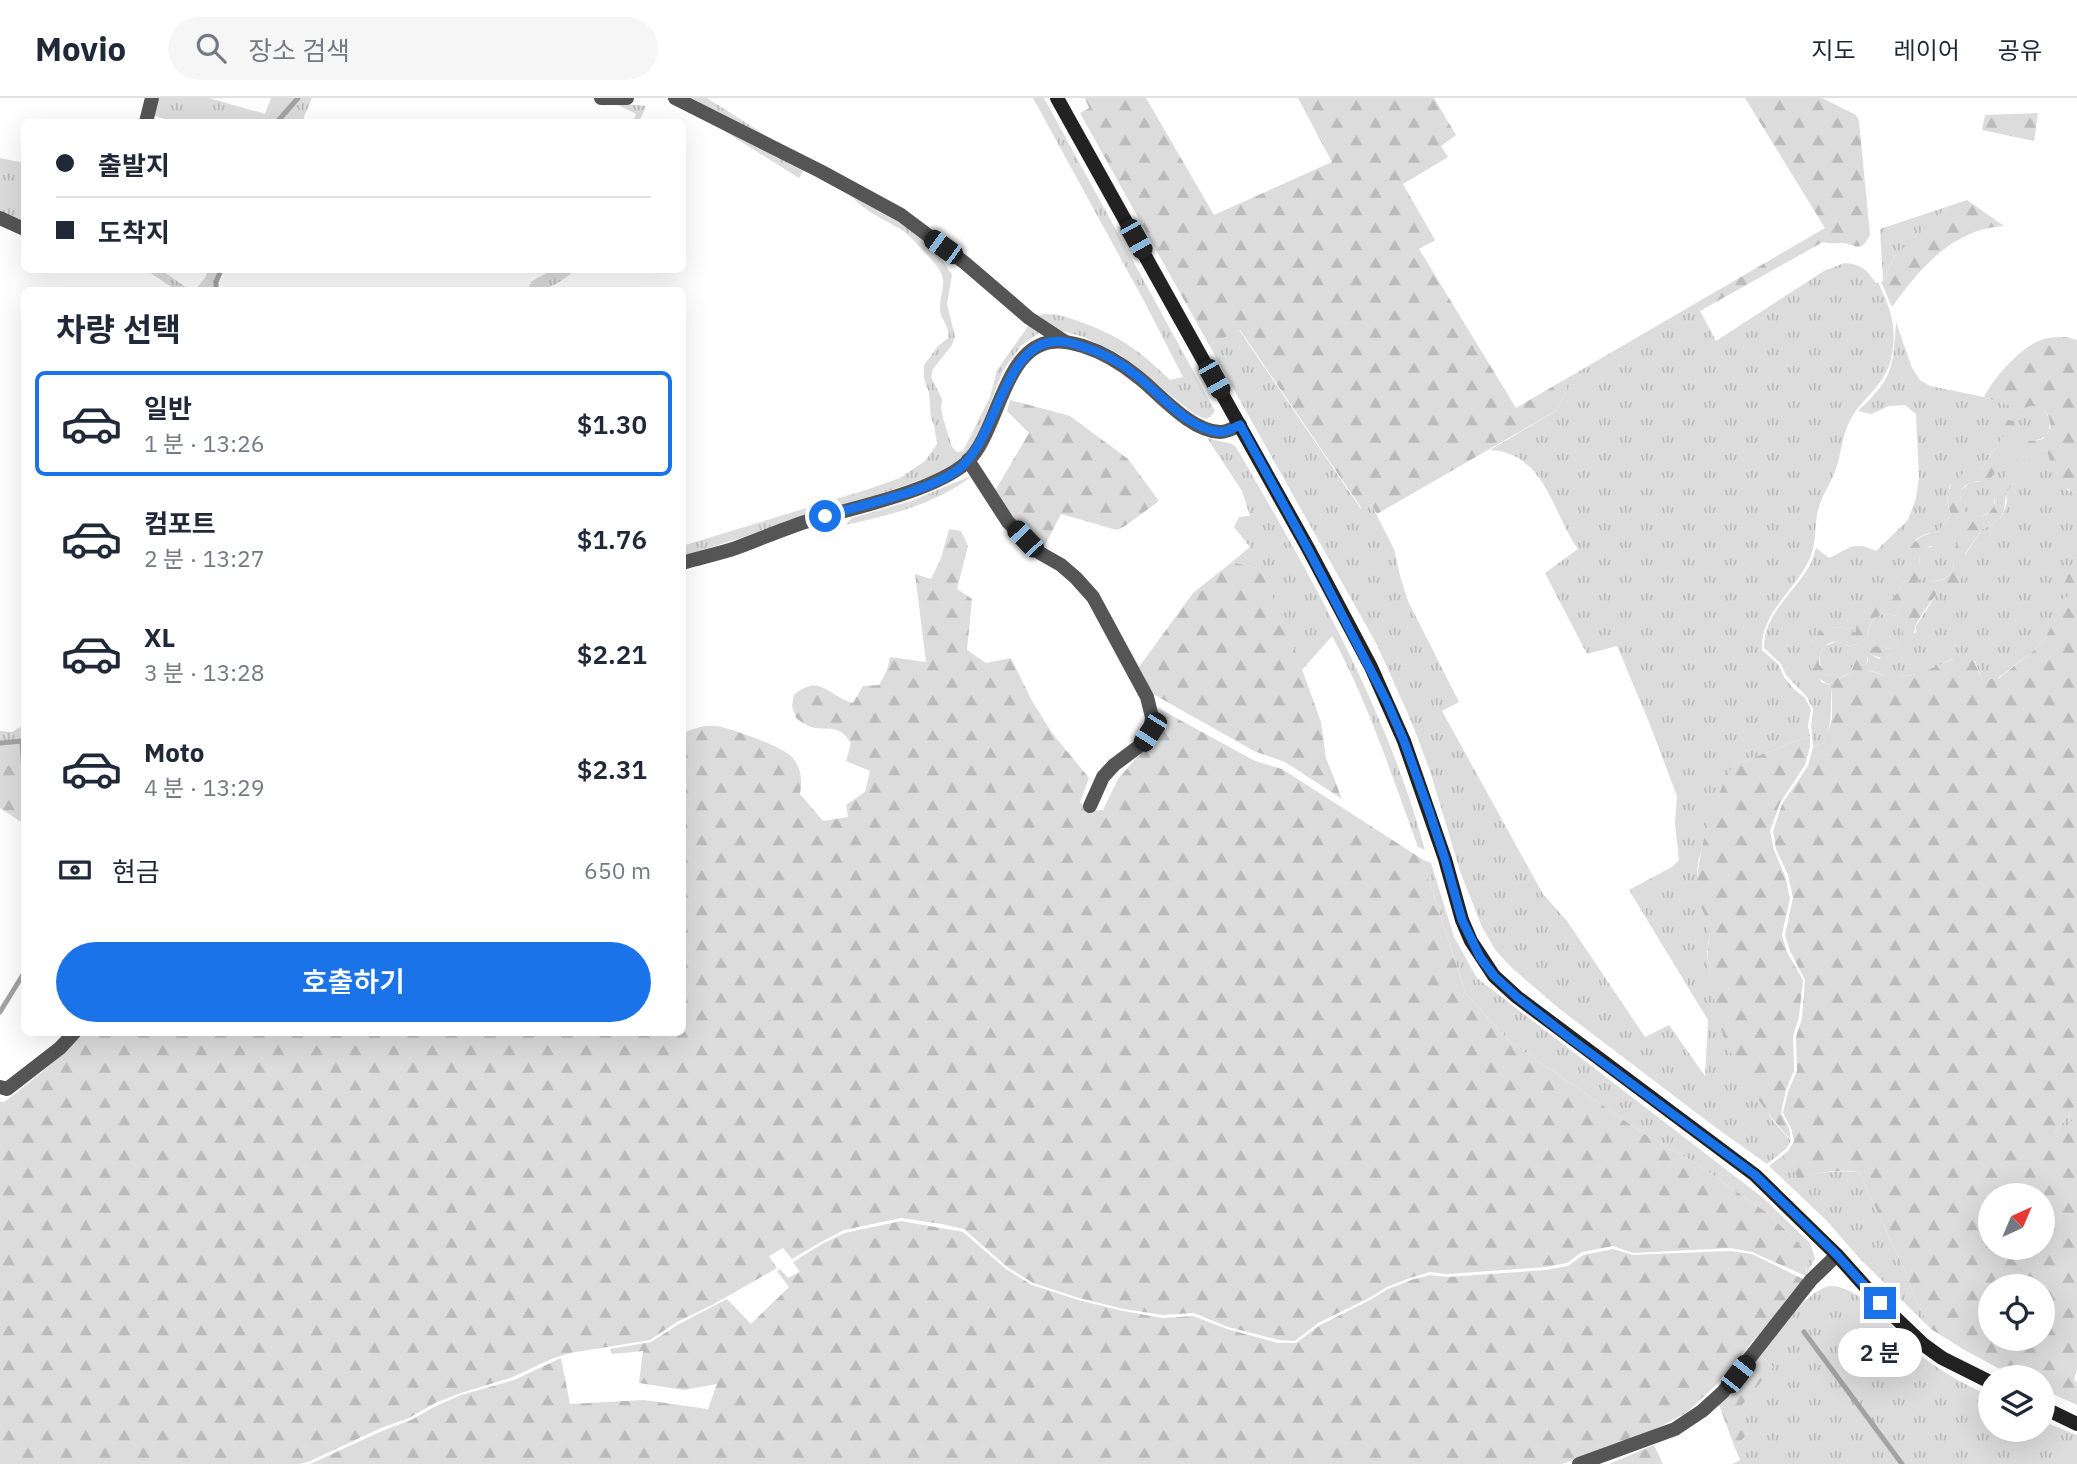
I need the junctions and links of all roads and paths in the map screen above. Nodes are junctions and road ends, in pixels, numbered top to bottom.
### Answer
1 (152, 98) edge
2 (601, 98) edge
3 (627, 98) edge
4 (675, 98) edge
5 (1057, 98) edge
6 (147, 119) edge
7 (0, 218) edge
8 (21, 228) edge
9 (1064, 341) junction
10 (1240, 425) junction
11 (968, 460) junction
12 (686, 562) edge
13 (1090, 806) dead end
14 (71, 1036) edge
15 (0, 1087) edge
16 (1837, 1255) junction
17 (1978, 1376) edge
18 (2055, 1413) edge
19 (2077, 1424) edge
20 (1580, 1464) edge

1 - 6 street
2 - 3 street
4 - 9 street
5 - 10 main road
7 - 8 street
9 - 10 street
9 - 11 street
10 - 16 main road
11 - 12 street
11 - 13 street
14 - 15 street
16 - 17 main road
16 - 20 street
18 - 19 main road

